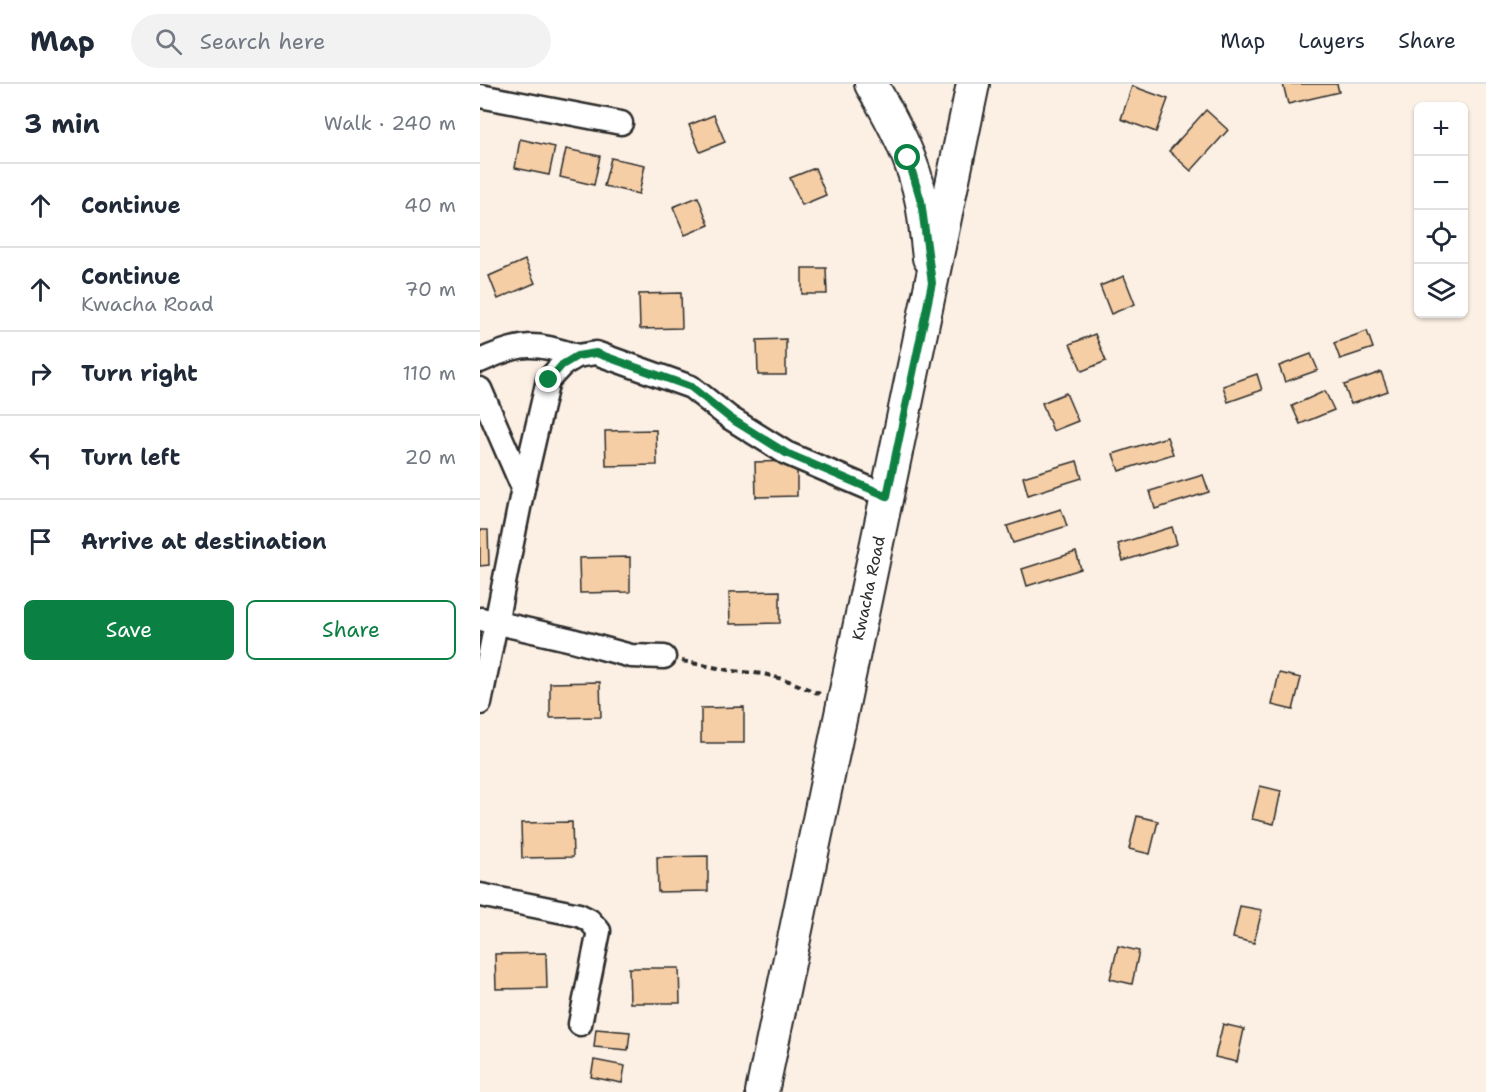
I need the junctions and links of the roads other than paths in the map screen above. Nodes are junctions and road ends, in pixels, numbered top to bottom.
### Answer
1 (872, 84) edge
2 (973, 84) edge
3 (480, 96) edge
4 (621, 123) dead end
5 (932, 283) junction
6 (577, 356) junction
7 (480, 361) edge
8 (480, 391) edge
9 (523, 488) junction
10 (887, 496) junction
11 (488, 621) edge
12 (664, 657) road end
13 (480, 703) edge
14 (480, 895) edge
15 (580, 1024) dead end
16 (762, 1092) edge

1 - 5 main road
2 - 5 main road, Kwacha Road
3 - 4 street
5 - 10 main road, Kwacha Road
6 - 7 street
6 - 9 street
6 - 10 street
8 - 9 street
9 - 11 street
10 - 16 main road, Kwacha Road
11 - 12 street
11 - 13 street
14 - 15 street

